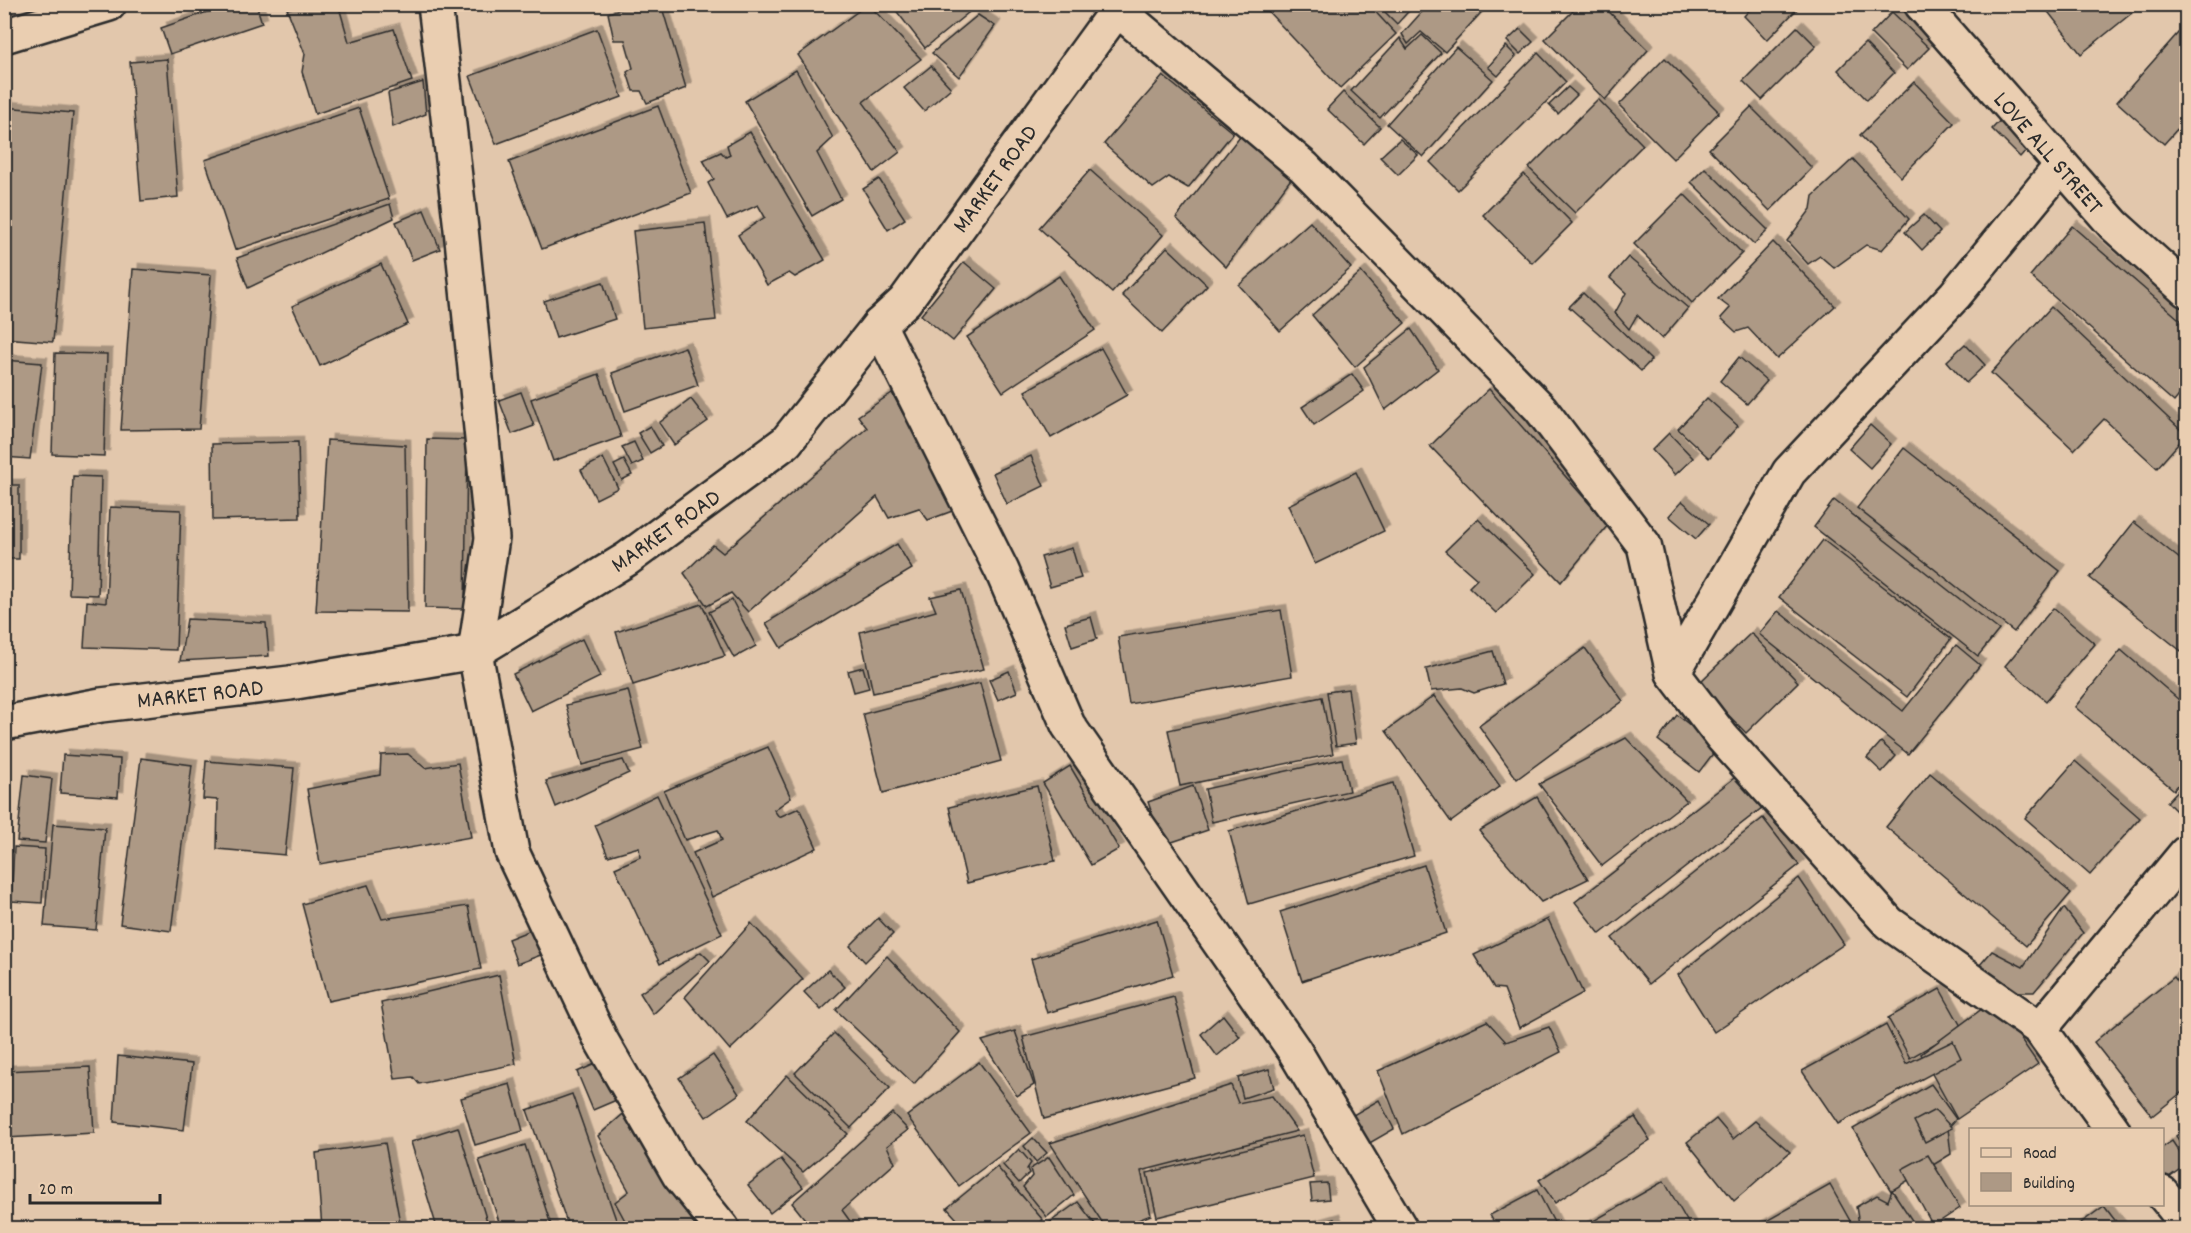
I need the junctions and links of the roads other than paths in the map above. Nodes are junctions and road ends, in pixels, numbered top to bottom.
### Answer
1 (109, 4) edge
2 (435, 4) edge
3 (1921, 4) edge
4 (1120, 7) edge
5 (4, 36) edge
6 (2061, 166) junction
7 (2187, 290) edge
8 (879, 325) junction
9 (475, 652) junction
10 (1673, 673) junction
11 (4, 723) edge
12 (2187, 853) edge
13 (2040, 1029) junction
14 (2112, 1128) edge
15 (2164, 1194) edge
16 (2187, 1223) edge
17 (722, 1228) edge
18 (1400, 1228) edge

1 - 5 street
2 - 9 street
3 - 6 street, LOVE ALL STREET
4 - 8 street, MARKET ROAD
4 - 10 street
6 - 7 street, LOVE ALL STREET
6 - 10 street
8 - 9 street, MARKET ROAD
8 - 18 street
9 - 11 street, MARKET ROAD
9 - 17 street
10 - 13 street
12 - 13 street
13 - 14 street
15 - 16 street

